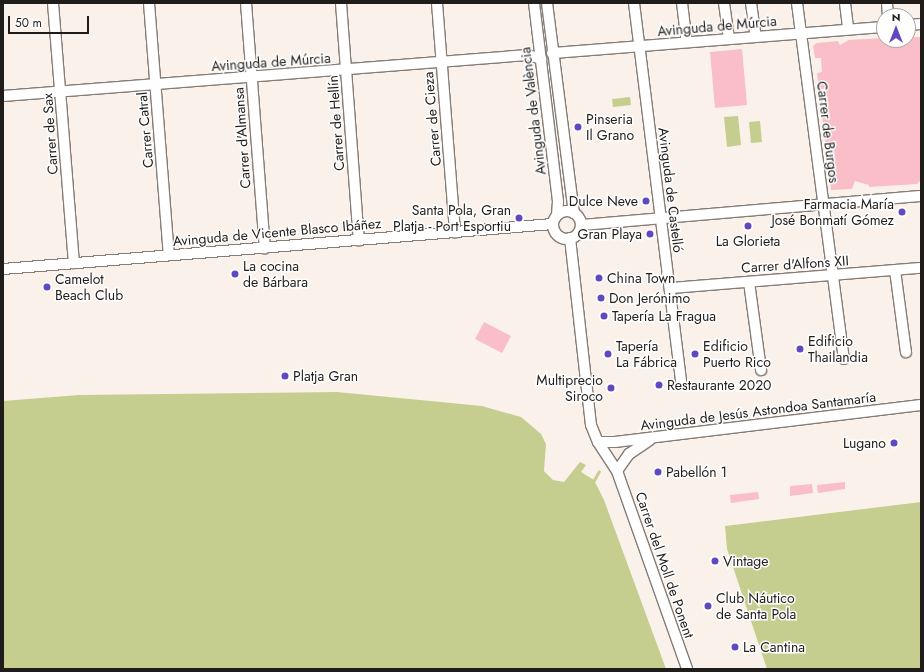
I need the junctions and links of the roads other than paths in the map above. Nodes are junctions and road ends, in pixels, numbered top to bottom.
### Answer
1 (53, 3) edge
2 (149, 3) edge
3 (246, 3) edge
4 (341, 3) edge
5 (437, 3) edge
6 (534, 3) edge
7 (547, 3) edge
8 (634, 3) edge
9 (682, 3) edge
10 (724, 3) edge
11 (751, 3) edge
12 (797, 3) edge
13 (845, 3) edge
14 (876, 27) edge
15 (848, 29) junction
16 (801, 34) junction
17 (756, 37) junction
18 (729, 39) junction
19 (687, 42) junction
20 (639, 46) junction
21 (552, 53) junction
22 (541, 59) junction
23 (442, 62) junction
24 (346, 70) junction
25 (252, 77) junction
26 (155, 84) junction
27 (61, 91) junction
28 (3, 96) edge
29 (921, 196) edge
30 (822, 204) junction
31 (574, 213) junction
32 (661, 218) junction
33 (555, 220) junction
34 (581, 225) junction
35 (455, 232) junction
36 (570, 238) junction
37 (359, 240) junction
38 (265, 248) junction
39 (169, 255) junction
40 (74, 263) junction
41 (921, 268) edge
42 (3, 269) edge
43 (895, 270) junction
44 (833, 276) junction
45 (749, 282) junction
46 (670, 288) junction
47 (906, 352) dead end
48 (844, 359) dead end
49 (761, 370) dead end
50 (681, 381) dead end
51 (921, 405) edge
52 (653, 438) junction
53 (598, 442) junction
54 (617, 471) junction
55 (687, 669) edge

1 - 27 street, Carrer de Sax
2 - 26 street, Carrer Catral
3 - 25 street, Carrer d'Almansa
4 - 24 street, Carrer de Hellín
5 - 23 street, Carrer de Cieza
6 - 22 street, Avinguda de València
7 - 21 street, Avinguda de València
8 - 20 street, Avinguda de Castelló
9 - 19 street
10 - 18 street
11 - 17 street
12 - 16 street, Carrer de Burgos
13 - 15 street
14 - 15 street, Avinguda de Múrcia
15 - 16 street, Avinguda de Múrcia
16 - 17 street, Avinguda de Múrcia
16 - 30 street, Carrer de Burgos
17 - 18 street, Avinguda de Múrcia
18 - 19 street, Avinguda de Múrcia
19 - 20 street, Avinguda de Múrcia
20 - 21 street, Avinguda de Múrcia
20 - 32 street, Avinguda de Castelló
21 - 31 street, Avinguda de València
22 - 23 street, Avinguda de Múrcia
22 - 33 street, Avinguda de València
23 - 24 street, Avinguda de Múrcia
23 - 35 street, Carrer de Cieza
24 - 25 street, Avinguda de Múrcia
24 - 37 street, Carrer de Hellín
25 - 26 street, Avinguda de Múrcia
25 - 38 street, Carrer d'Almansa
26 - 27 street, Avinguda de Múrcia
26 - 39 street, Carrer Catral
27 - 28 street, Avinguda de Múrcia
27 - 40 street, Carrer de Sax
29 - 30 street
30 - 32 street
30 - 44 street, Carrer de Burgos
31 - 33 street
31 - 34 street
32 - 34 street
32 - 46 street, Avinguda de Castelló
33 - 35 street, Avinguda de Vicente Blasco Ibáñez
33 - 36 street
34 - 36 street
35 - 37 street, Avinguda de Vicente Blasco Ibáñez
36 - 53 street
37 - 38 street, Avinguda de Vicente Blasco Ibáñez
38 - 39 street, Avinguda de Vicente Blasco Ibáñez
39 - 40 street, Avinguda de Vicente Blasco Ibáñez
40 - 42 street, Avinguda de Vicente Blasco Ibáñez
41 - 43 street, Carrer d'Alfons XII
43 - 44 street, Carrer d'Alfons XII
43 - 47 street
44 - 45 street, Carrer d'Alfons XII
44 - 48 street, Carrer de Burgos
45 - 46 street, Carrer d'Alfons XII
45 - 49 street
46 - 50 street, Avinguda de Castelló
51 - 52 street, Avinguda de Jesús Astondoa Santamaría
52 - 53 street, Avinguda de Jesús Astondoa Santamaría
52 - 54 street
53 - 54 street, Carrer del Moll de Ponent
54 - 55 street, Carrer del Moll de Ponent

